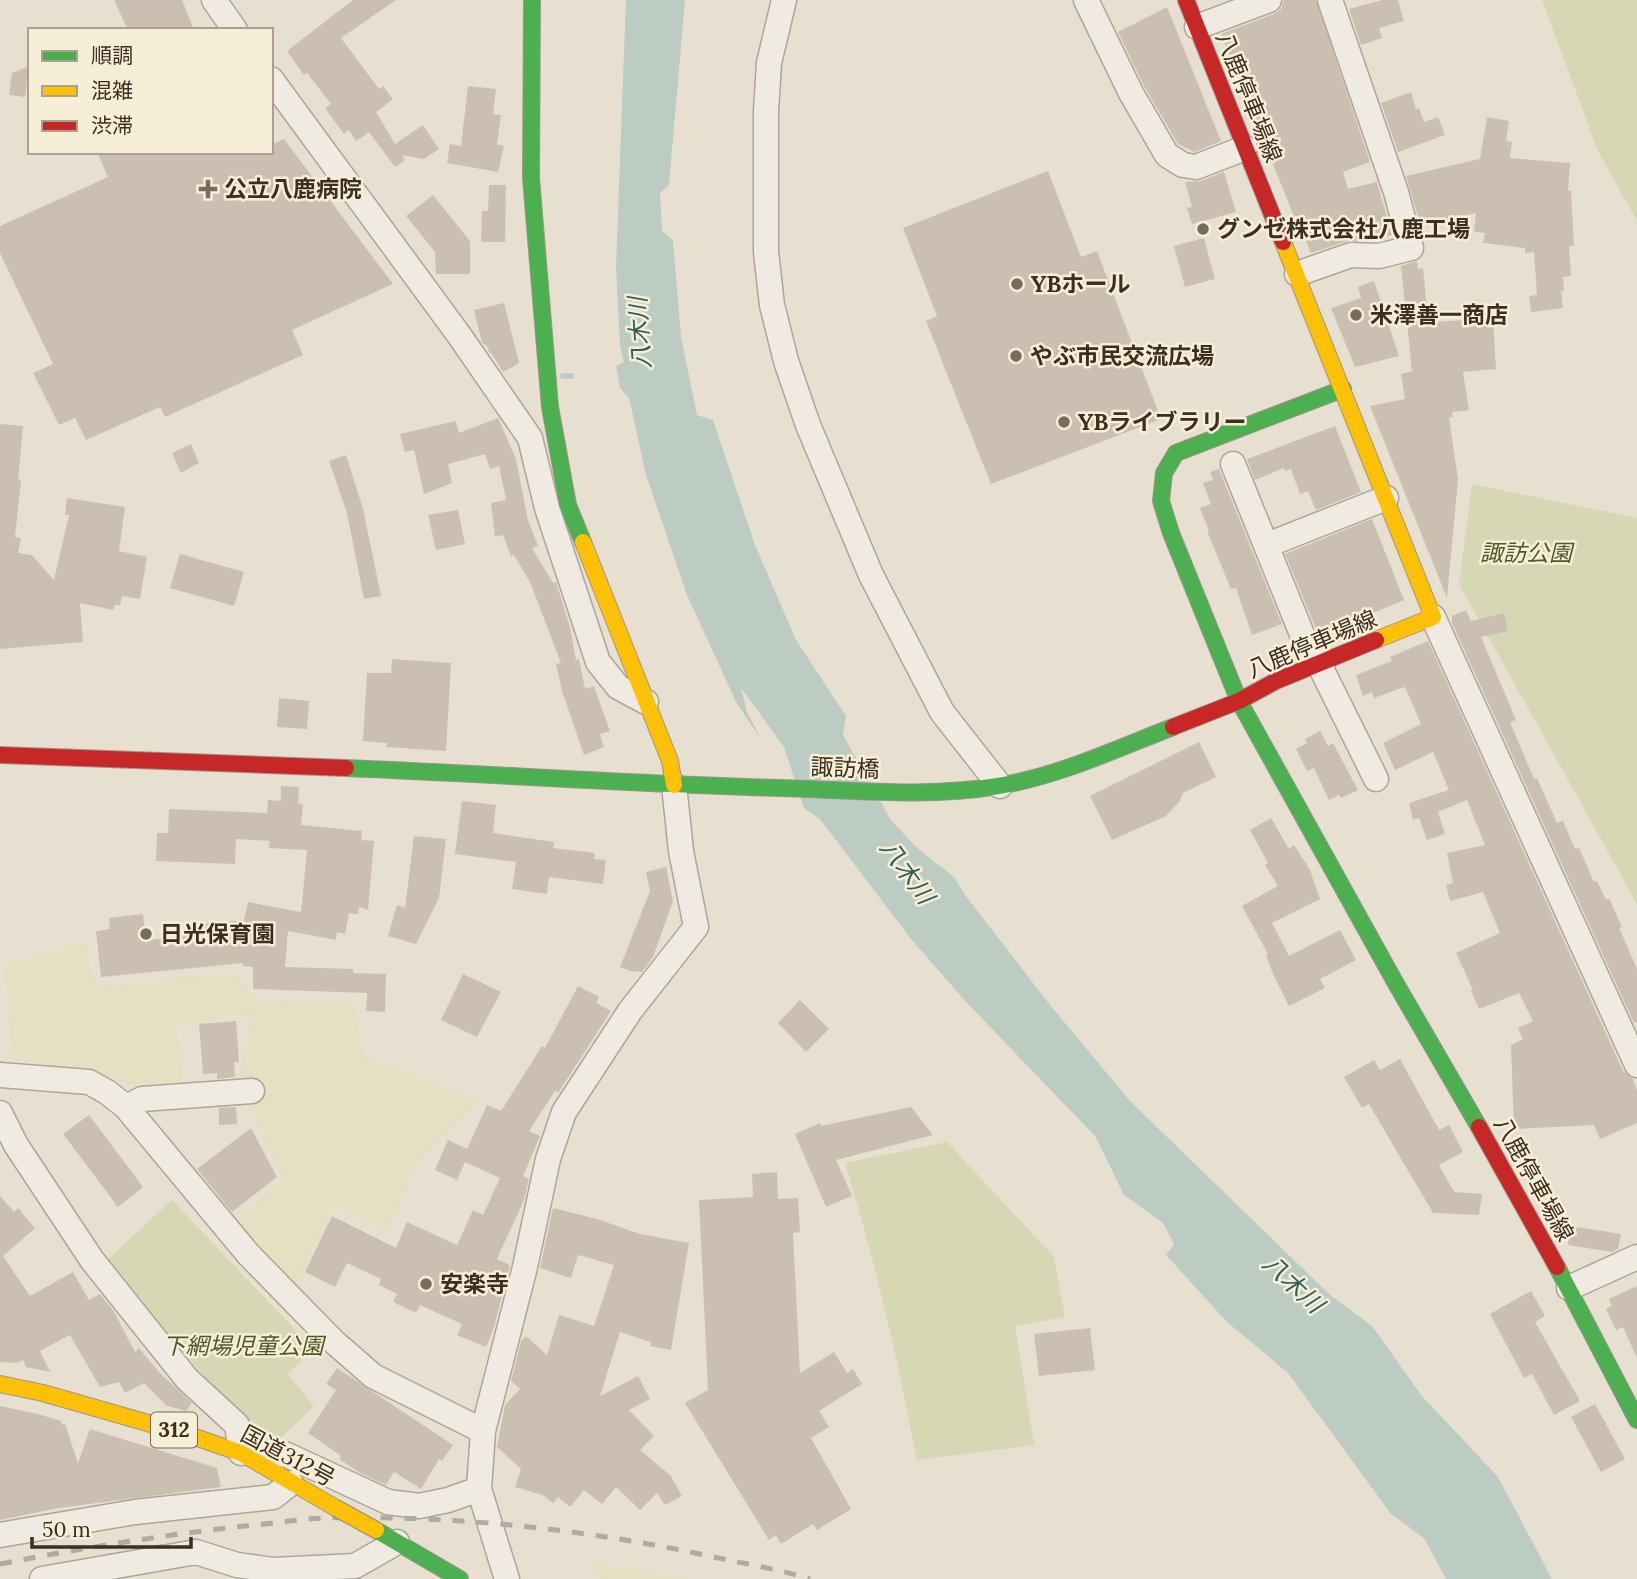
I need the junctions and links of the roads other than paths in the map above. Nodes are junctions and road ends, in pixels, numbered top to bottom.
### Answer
1 (214, 0) edge
2 (532, 0) edge
3 (784, 0) edge
4 (1086, 0) edge
5 (1186, 0) edge
6 (1269, 0) edge
7 (1330, 0) edge
8 (1197, 27) junction
9 (234, 28) edge
10 (273, 82) edge
11 (1245, 148) junction
12 (1297, 274) junction
13 (1343, 388) junction
14 (1233, 464) dead end
15 (1387, 498) junction
16 (1267, 545) junction
17 (1433, 617) junction
18 (1319, 664) junction
19 (1239, 701) junction
20 (646, 702) junction
21 (0, 755) edge
22 (1377, 779) dead end
23 (674, 785) junction
24 (994, 787) junction
25 (1637, 1065) edge
26 (0, 1075) edge
27 (252, 1091) dead end
28 (126, 1107) junction
29 (0, 1113) edge
30 (1637, 1257) edge
31 (1569, 1288) junction
32 (0, 1384) edge
33 (1637, 1420) edge
34 (483, 1431) junction
35 (242, 1452) junction
36 (291, 1483) junction
37 (478, 1489) junction
38 (0, 1535) edge
39 (386, 1536) junction
40 (237, 1572) edge
41 (42, 1579) edge
42 (460, 1579) edge
43 (507, 1579) edge

1 - 9 street
2 - 20 main road
3 - 24 street
4 - 11 street
5 - 8 main road, 八鹿停車場線
6 - 8 street
7 - 12 street
8 - 11 main road, 八鹿停車場線
10 - 20 street
11 - 12 main road, 八鹿停車場線
12 - 13 main road, 八鹿停車場線
13 - 15 main road, 八鹿停車場線
13 - 19 main road
14 - 16 street
15 - 16 street
15 - 17 main road, 八鹿停車場線
16 - 18 street
17 - 18 main road, 八鹿停車場線
17 - 25 street
18 - 19 main road, 八鹿停車場線
18 - 22 street
19 - 24 main road, 諏訪橋
19 - 31 main road, 八鹿停車場線
20 - 23 main road
21 - 23 main road, 諏訪橋
23 - 24 main road, 諏訪橋
23 - 34 street
26 - 28 street
27 - 28 street
28 - 34 street
29 - 35 street
30 - 31 street
31 - 33 main road, 八鹿停車場線
32 - 35 main road, 国道312号 / 312
34 - 37 street
35 - 36 main road, 国道312号 / 312
35 - 37 street
36 - 38 street
36 - 39 main road, 国道312号 / 312, bridge
37 - 43 street
39 - 40 street
39 - 42 main road, 国道312号 / 312
40 - 41 street

